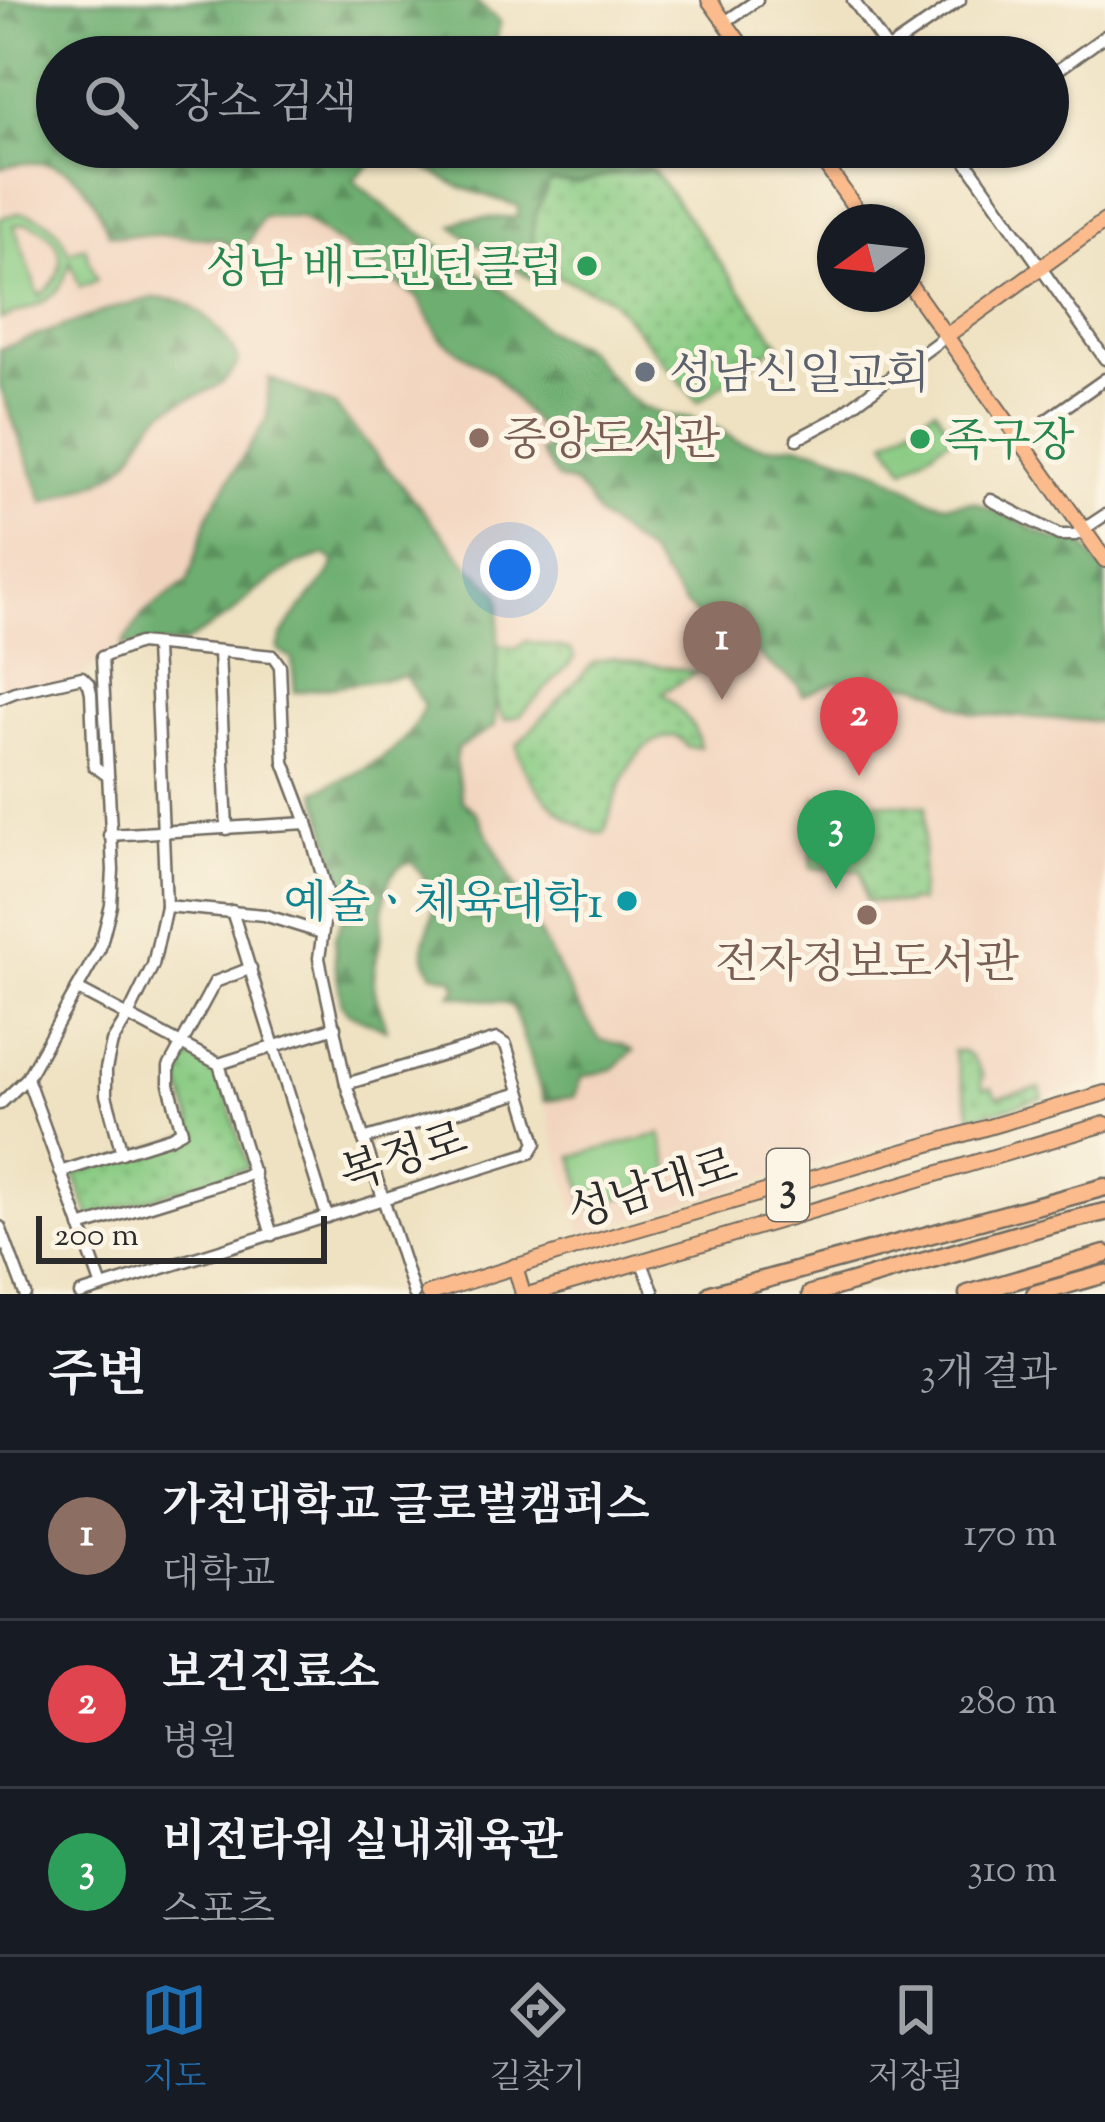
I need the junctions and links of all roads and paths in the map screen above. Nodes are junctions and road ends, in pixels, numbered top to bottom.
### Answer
1 (709, 0) edge
2 (757, 0) edge
3 (853, 0) edge
4 (960, 0) edge
5 (725, 22) junction
6 (735, 36) edge
7 (875, 36) edge
8 (911, 36) edge
9 (1105, 36) edge
10 (1069, 62) edge
11 (828, 168) edge
12 (971, 168) edge
13 (853, 204) edge
14 (1105, 221) edge
15 (1041, 267) junction
16 (925, 306) edge
17 (946, 336) junction
18 (1105, 359) edge
19 (1105, 379) edge
20 (1048, 419) dead end
21 (797, 439) dead end
22 (991, 500) dead end
23 (1105, 514) edge
24 (1084, 531) junction
25 (1105, 560) edge
26 (155, 646) junction
27 (219, 652) junction
28 (0, 698) edge
29 (108, 776) junction
30 (307, 823) junction
31 (227, 829) junction
32 (164, 833) junction
33 (109, 835) junction
34 (166, 906) junction
35 (232, 911) junction
36 (322, 933) junction
37 (251, 968) junction
38 (77, 989) junction
39 (129, 1014) junction
40 (335, 1027) junction
41 (182, 1043) junction
42 (276, 1047) junction
43 (219, 1064) junction
44 (27, 1078) junction
45 (346, 1084) junction
46 (520, 1093) junction
47 (1105, 1093) edge
48 (0, 1104) edge
49 (1105, 1124) edge
50 (363, 1139) junction
51 (122, 1153) junction
52 (60, 1172) junction
53 (254, 1173) junction
54 (1105, 1186) edge
55 (383, 1198) junction
56 (1105, 1212) edge
57 (327, 1216) junction
58 (0, 1227) edge
59 (80, 1227) junction
60 (272, 1235) junction
61 (1105, 1254) edge
62 (641, 1261) junction
63 (515, 1266) junction
64 (1105, 1274) edge
65 (102, 1287) junction
66 (473, 1287) edge
67 (574, 1287) edge
68 (653, 1290) dead end
69 (25, 1294) edge
70 (80, 1294) edge
71 (414, 1294) edge
72 (428, 1294) edge
73 (527, 1294) edge
74 (711, 1294) edge
75 (811, 1294) edge
76 (968, 1294) edge
77 (1035, 1294) edge

1 - 5 main road
2 - 5 street
3 - 7 street
4 - 8 street
5 - 6 main road
9 - 10 street
11 - 13 main road
12 - 15 street
14 - 15 main road
15 - 17 main road
15 - 18 street
16 - 17 main road
17 - 21 street
17 - 24 main road
19 - 20 street
22 - 24 street
23 - 24 street
24 - 25 main road
26 - 27 street
26 - 29 street
26 - 32 street
27 - 30 street
27 - 31 street
28 - 29 street
29 - 33 street
30 - 31 street
30 - 36 street
31 - 32 street
32 - 33 street
32 - 34 street
33 - 38 street
34 - 35 street
34 - 39 street
35 - 36 street
35 - 37 street
36 - 40 street
37 - 41 street
37 - 42 street
38 - 39 street
38 - 44 street
39 - 41 street
39 - 51 street
40 - 42 street
40 - 45 street
41 - 43 street
41 - 51 street
42 - 43 street
42 - 57 street
43 - 53 street
44 - 48 street
44 - 52 street
45 - 46 street
45 - 50 street
46 - 50 street
46 - 55 street, 복정로
47 - 63 main road, 성남대로 / 3
49 - 62 main road, 성남대로 / 3
50 - 55 street
51 - 52 street
52 - 59 street
53 - 59 street
53 - 60 street
54 - 74 highway
55 - 57 street, 복정로
55 - 71 street
56 - 75 highway
57 - 60 street, 복정로
58 - 69 street
59 - 65 street
60 - 65 street, 복정로
61 - 76 highway
62 - 67 main road, 성남대로 / 3
62 - 68 street
63 - 66 main road, 성남대로 / 3
63 - 73 main road
64 - 77 highway
65 - 70 street, 복정로
66 - 72 main road, 성남대로 / 3
67 - 73 main road, 성남대로 / 3

